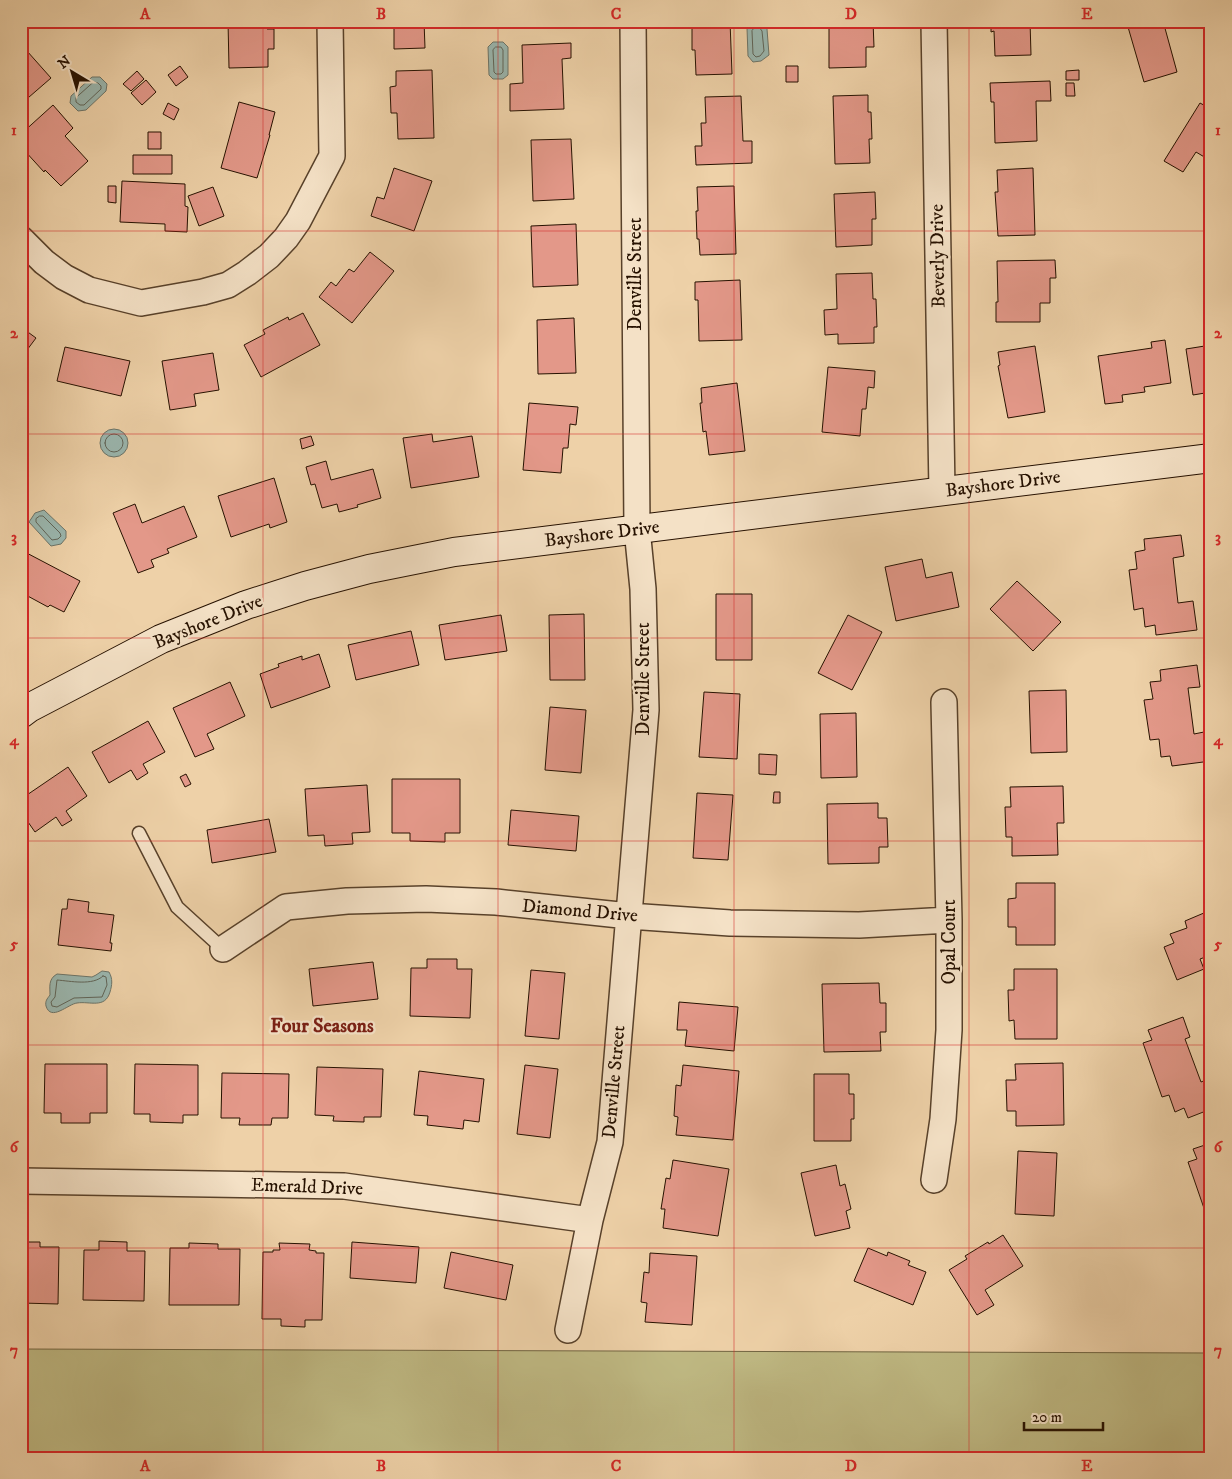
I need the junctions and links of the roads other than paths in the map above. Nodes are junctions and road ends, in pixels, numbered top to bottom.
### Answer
1 (330, 21) edge
2 (633, 21) edge
3 (934, 21) edge
4 (21, 239) edge
5 (1211, 458) edge
6 (942, 491) junction
7 (637, 529) junction
8 (944, 702) dead end
9 (24, 707) edge
10 (139, 833) dead end
11 (629, 916) junction
12 (949, 920) junction
13 (223, 949) joint
14 (934, 1180) dead end
15 (21, 1181) edge
16 (590, 1220) junction
17 (568, 1330) dead end

1 - 4 street
2 - 7 street, Denville Street
3 - 6 street, Beverly Drive
5 - 6 street, Bayshore Drive
6 - 7 street, Bayshore Drive
7 - 9 street, Bayshore Drive
7 - 11 street, Denville Street
8 - 12 street, Opal Court
10 - 13 lane
11 - 12 street, Diamond Drive
11 - 13 street, Diamond Drive
11 - 16 street, Denville Street
12 - 14 street, Opal Court
15 - 16 street, Emerald Drive
16 - 17 street, Denville Street

